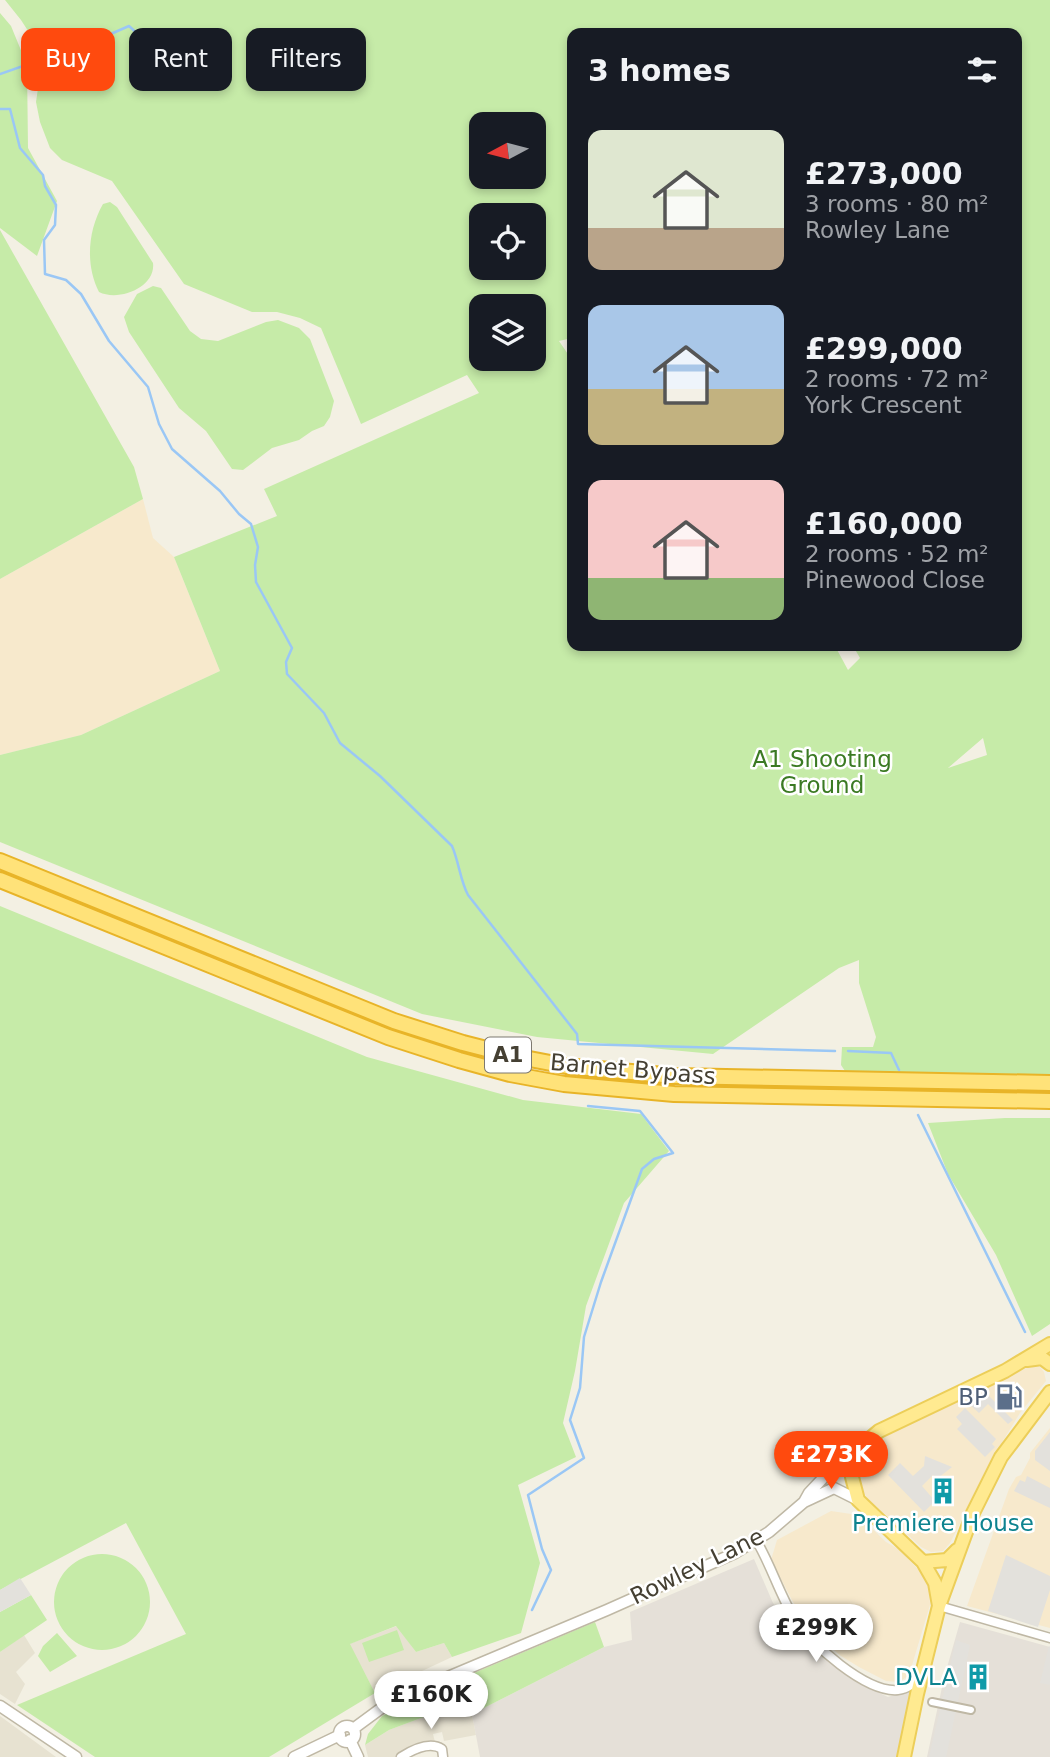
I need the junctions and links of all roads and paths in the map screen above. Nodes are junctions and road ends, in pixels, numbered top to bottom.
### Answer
1 (0, 861) edge
2 (0, 880) edge
3 (1050, 1083) edge
4 (1050, 1101) edge
5 (1050, 1344) edge
6 (1024, 1361) junction
7 (1050, 1364) edge
8 (1050, 1392) edge
9 (861, 1446) junction
10 (858, 1500) junction
11 (804, 1502) junction
12 (756, 1541) junction
13 (963, 1541) junction
14 (923, 1562) junction
15 (939, 1606) junction
16 (1050, 1638) edge
17 (920, 1681) junction
18 (932, 1702) dead end
19 (0, 1706) edge
20 (971, 1710) dead end
21 (353, 1729) junction
22 (340, 1735) junction
23 (350, 1741) junction
24 (76, 1757) edge
25 (294, 1757) edge
26 (358, 1757) edge
27 (401, 1757) edge
28 (443, 1757) edge
29 (904, 1757) edge

1 - 3 highway, Barnet Bypass / A1
2 - 4 highway, Barnet Bypass / A1
5 - 6 main road, Rowley Lane
6 - 7 main road
6 - 9 main road, Rowley Lane
8 - 13 main road
9 - 10 main road
9 - 11 street, Rowley Lane
10 - 11 street
10 - 14 main road
11 - 12 street, Rowley Lane
12 - 17 street
12 - 21 street, Rowley Lane
13 - 14 main road
13 - 15 main road
14 - 15 main road
15 - 16 street
15 - 17 main road
17 - 29 main road
18 - 20 street
19 - 24 street
21 - 22 street
21 - 23 street
22 - 23 street
22 - 25 street
23 - 26 street
27 - 28 street

